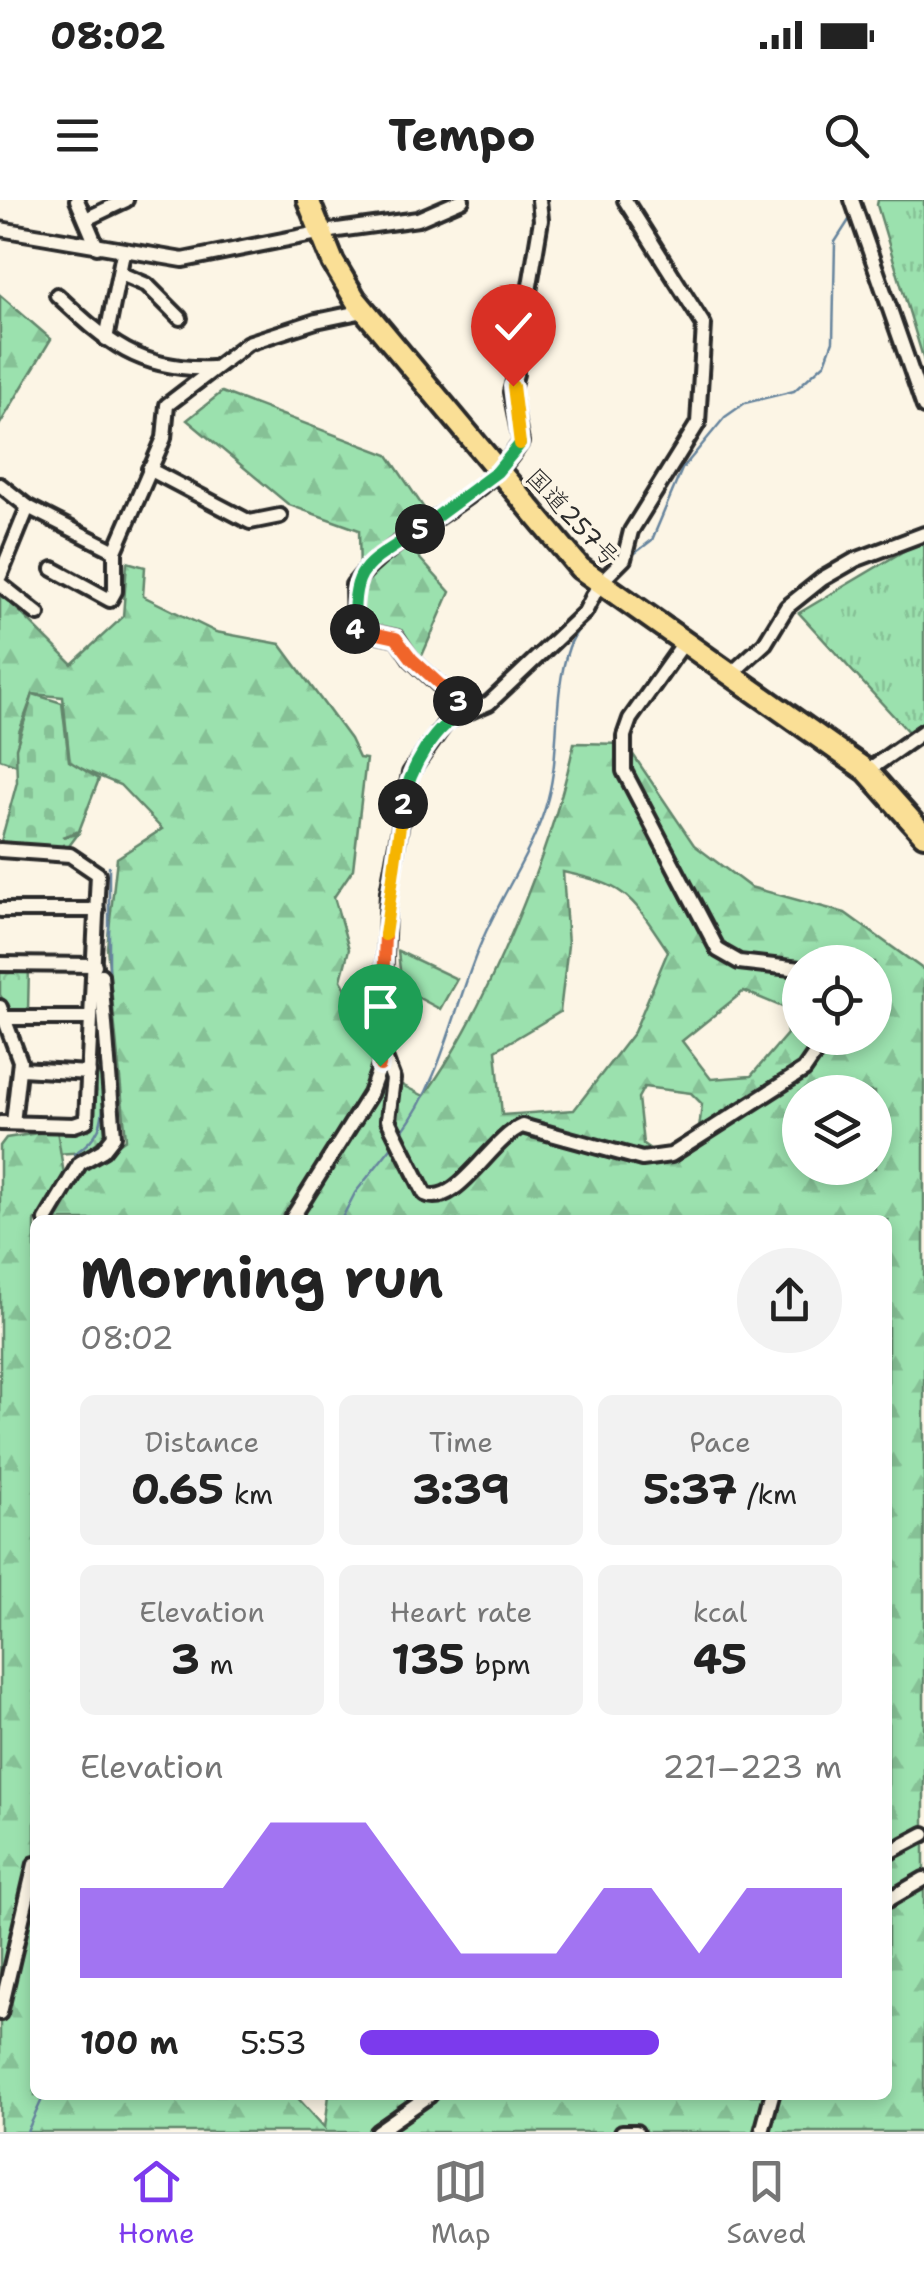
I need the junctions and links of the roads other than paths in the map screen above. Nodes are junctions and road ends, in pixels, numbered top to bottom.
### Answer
1 (77, 200) edge
2 (126, 200) edge
3 (308, 200) edge
4 (426, 200) edge
5 (462, 200) edge
6 (539, 200) edge
7 (625, 200) edge
8 (852, 201) edge
9 (433, 214) junction
10 (86, 220) junction
11 (0, 229) edge
12 (323, 232) junction
13 (96, 247) junction
14 (123, 253) junction
15 (120, 274) junction
16 (58, 294) dead end
17 (364, 311) junction
18 (180, 318) dead end
19 (106, 339) junction
20 (212, 368) junction
21 (924, 407) edge
22 (149, 469) junction
23 (497, 472) junction
24 (0, 485) edge
25 (28, 507) junction
26 (280, 516) dead end
27 (924, 534) edge
28 (115, 551) junction
29 (54, 569) dead end
30 (0, 576) edge
31 (0, 584) edge
32 (607, 590) junction
33 (38, 614) dead end
34 (683, 644) junction
35 (729, 676) junction
36 (467, 712) junction
37 (924, 731) edge
38 (867, 771) junction
39 (924, 835) edge
40 (0, 850) edge
41 (0, 910) edge
42 (97, 910) junction
43 (0, 964) edge
44 (95, 964) junction
45 (782, 967) edge
46 (2, 1012) edge
47 (91, 1018) junction
48 (382, 1050) junction
49 (814, 1055) edge
50 (21, 1069) junction
51 (88, 1073) junction
52 (7, 1123) edge
53 (49, 1215) edge
54 (294, 1215) edge
55 (924, 1834) edge
56 (892, 1851) edge
57 (924, 1879) edge
58 (30, 1885) edge
59 (892, 1898) edge
60 (0, 2013) edge
61 (423, 2100) edge
62 (771, 2100) edge
63 (377, 2132) edge
64 (622, 2132) edge
65 (636, 2132) edge
66 (762, 2132) edge

1 - 10 street
2 - 10 street
3 - 12 highway, 国道257号
4 - 9 street
5 - 9 street
6 - 23 street
7 - 32 street
8 - 21 street
9 - 12 street
10 - 13 street
11 - 13 street
12 - 14 street
12 - 17 highway, 国道257号
13 - 14 street
14 - 15 street
15 - 18 street
15 - 19 street
16 - 19 street
17 - 20 street
17 - 23 highway, 国道257号
19 - 20 street
20 - 22 street
22 - 26 street
22 - 28 street
23 - 32 highway, 国道257号
23 - 36 street
24 - 25 street
25 - 28 street
25 - 30 street
27 - 35 street
28 - 29 street
31 - 33 street
32 - 34 highway, 国道257号
32 - 36 street
34 - 35 highway, 国道257号
34 - 45 street
35 - 38 highway, 国道257号
36 - 48 street
37 - 38 street
38 - 39 highway, 国道257号
40 - 42 street
41 - 42 street
42 - 44 street
43 - 44 street
44 - 47 street
44 - 53 street
46 - 47 street
46 - 50 street
47 - 51 street
48 - 49 street
48 - 54 street
50 - 51 street
50 - 52 street
51 - 52 street
55 - 56 street
57 - 59 street
58 - 60 street
61 - 63 street
62 - 66 street
64 - 65 street

